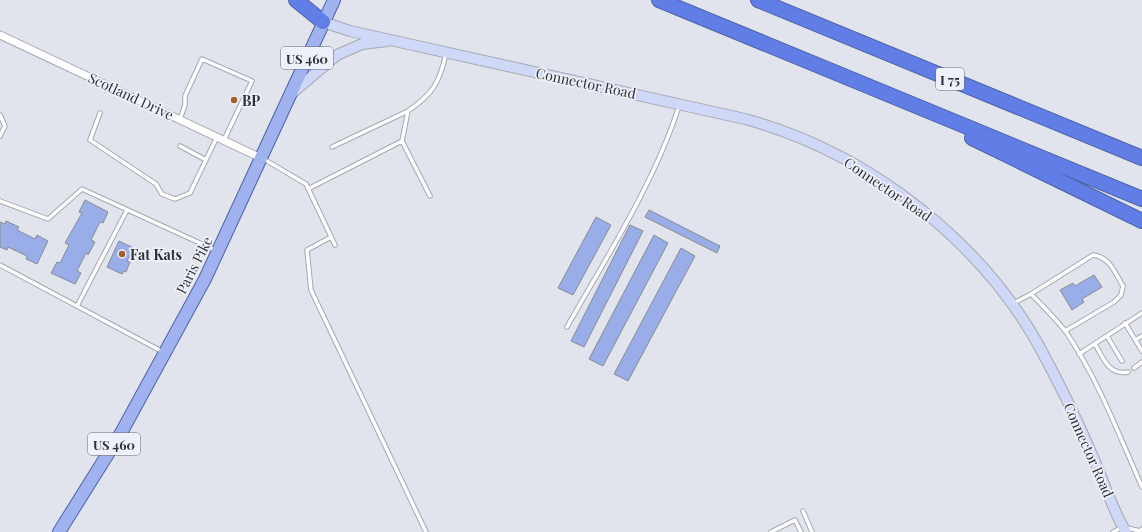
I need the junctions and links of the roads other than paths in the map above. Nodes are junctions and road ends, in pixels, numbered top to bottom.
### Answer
1 (296, 0) edge
2 (334, 0) edge
3 (659, 0) edge
4 (758, 0) edge
5 (323, 22) junction
6 (0, 35) edge
7 (394, 41) junction
8 (446, 53) junction
9 (880, 91) junction
10 (290, 95) junction
11 (680, 103) junction
12 (408, 111) junction
13 (100, 112) dead end
14 (0, 115) edge
15 (1037, 115) junction
16 (180, 120) junction
17 (0, 136) edge
18 (221, 139) junction
19 (402, 141) junction
20 (180, 146) dead end
21 (332, 147) dead end
22 (1142, 151) edge
23 (261, 158) junction
24 (1142, 158) edge
25 (206, 160) junction
26 (308, 189) junction
27 (430, 196) dead end
28 (1142, 198) edge
29 (0, 201) edge
30 (127, 210) junction
31 (1142, 221) edge
32 (331, 237) junction
33 (335, 245) dead end
34 (218, 252) junction
35 (0, 265) edge
36 (1031, 294) junction
37 (1011, 304) junction
38 (77, 306) junction
39 (1142, 312) edge
40 (1125, 323) junction
41 (567, 327) dead end
42 (1065, 331) junction
43 (1107, 336) junction
44 (1142, 336) edge
45 (1135, 340) junction
46 (1095, 344) junction
47 (1142, 352) edge
48 (165, 353) junction
49 (1079, 354) junction
50 (1122, 361) dead end
51 (1142, 362) edge
52 (1134, 368) dead end
53 (1128, 372) dead end
54 (1142, 487) edge
55 (803, 511) dead end
56 (1142, 529) edge
57 (1124, 530) edge
58 (59, 532) edge
59 (426, 532) edge
60 (771, 532) edge
61 (800, 532) edge
62 (812, 532) edge
63 (1113, 532) edge

1 - 5 highway
2 - 5 main road, Paris Pike / US 460
3 - 9 highway
4 - 15 highway, I 75
5 - 7 main road, Connector Road
5 - 10 main road, Paris Pike / US 460
6 - 16 street, Scotland Drive
7 - 8 main road, Connector Road
7 - 10 main road
8 - 11 main road, Connector Road
8 - 12 lane
9 - 28 highway
9 - 31 highway
10 - 23 main road, Paris Pike / US 460
11 - 37 main road, Connector Road
11 - 41 lane
12 - 19 lane
12 - 21 lane
13 - 25 lane
14 - 17 lane
15 - 22 highway
15 - 24 highway, I 75
16 - 18 street, Scotland Drive
16 - 18 lane
18 - 23 street, Scotland Drive
18 - 25 lane
19 - 26 lane
19 - 27 lane
20 - 25 lane
23 - 26 lane
23 - 34 main road, Paris Pike / US 460
26 - 32 lane
29 - 30 lane
30 - 34 lane
30 - 38 lane
32 - 33 lane
32 - 59 lane
34 - 48 main road, Paris Pike / US 460
35 - 38 lane
36 - 37 lane
36 - 42 lane
36 - 42 lane
37 - 57 main road, Connector Road
38 - 48 lane
39 - 40 lane
40 - 43 lane
40 - 45 lane
42 - 49 lane
43 - 46 lane
43 - 50 lane
44 - 45 lane
45 - 47 lane
46 - 49 lane
46 - 53 lane
48 - 58 main road, Paris Pike / US 460
49 - 54 lane
51 - 52 lane
55 - 62 lane
56 - 57 lane
57 - 63 lane
60 - 61 lane

